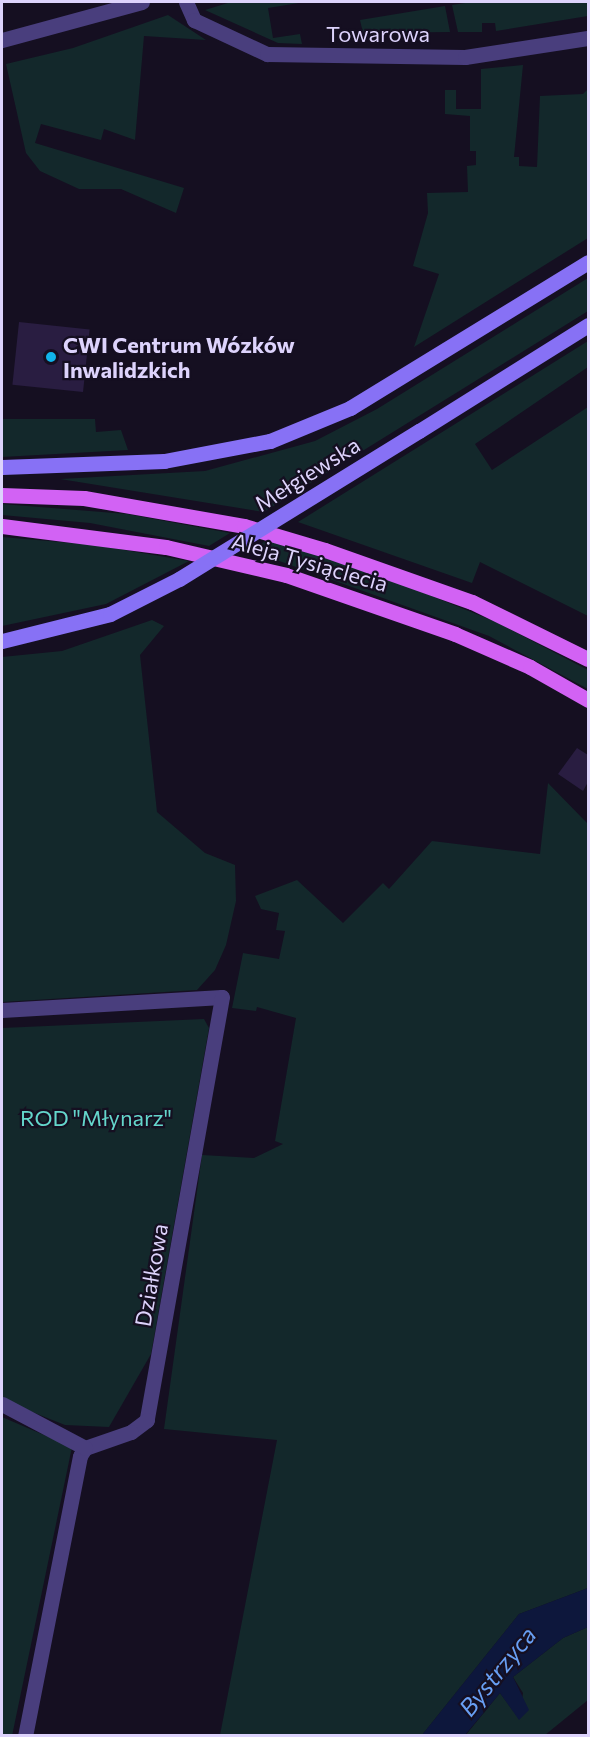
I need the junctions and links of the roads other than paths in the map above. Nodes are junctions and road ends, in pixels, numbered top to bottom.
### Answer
1 (142, 2) edge
2 (186, 2) edge
3 (588, 38) edge
4 (2, 40) edge
5 (588, 262) edge
6 (588, 325) edge
7 (2, 467) edge
8 (2, 495) edge
9 (2, 526) edge
10 (2, 641) edge
11 (588, 659) edge
12 (588, 700) edge
13 (2, 1010) edge
14 (2, 1404) edge
15 (85, 1448) junction
16 (25, 1736) edge

1 - 4 street
2 - 3 street, Towarowa
5 - 7 main road, Mełgiewska
6 - 10 main road, Mełgiewska, bridge
8 - 11 main road, Aleja Tysiąclecia
9 - 12 main road, Aleja Tysiąclecia
13 - 15 street, Działkowa
14 - 15 street
15 - 16 street

